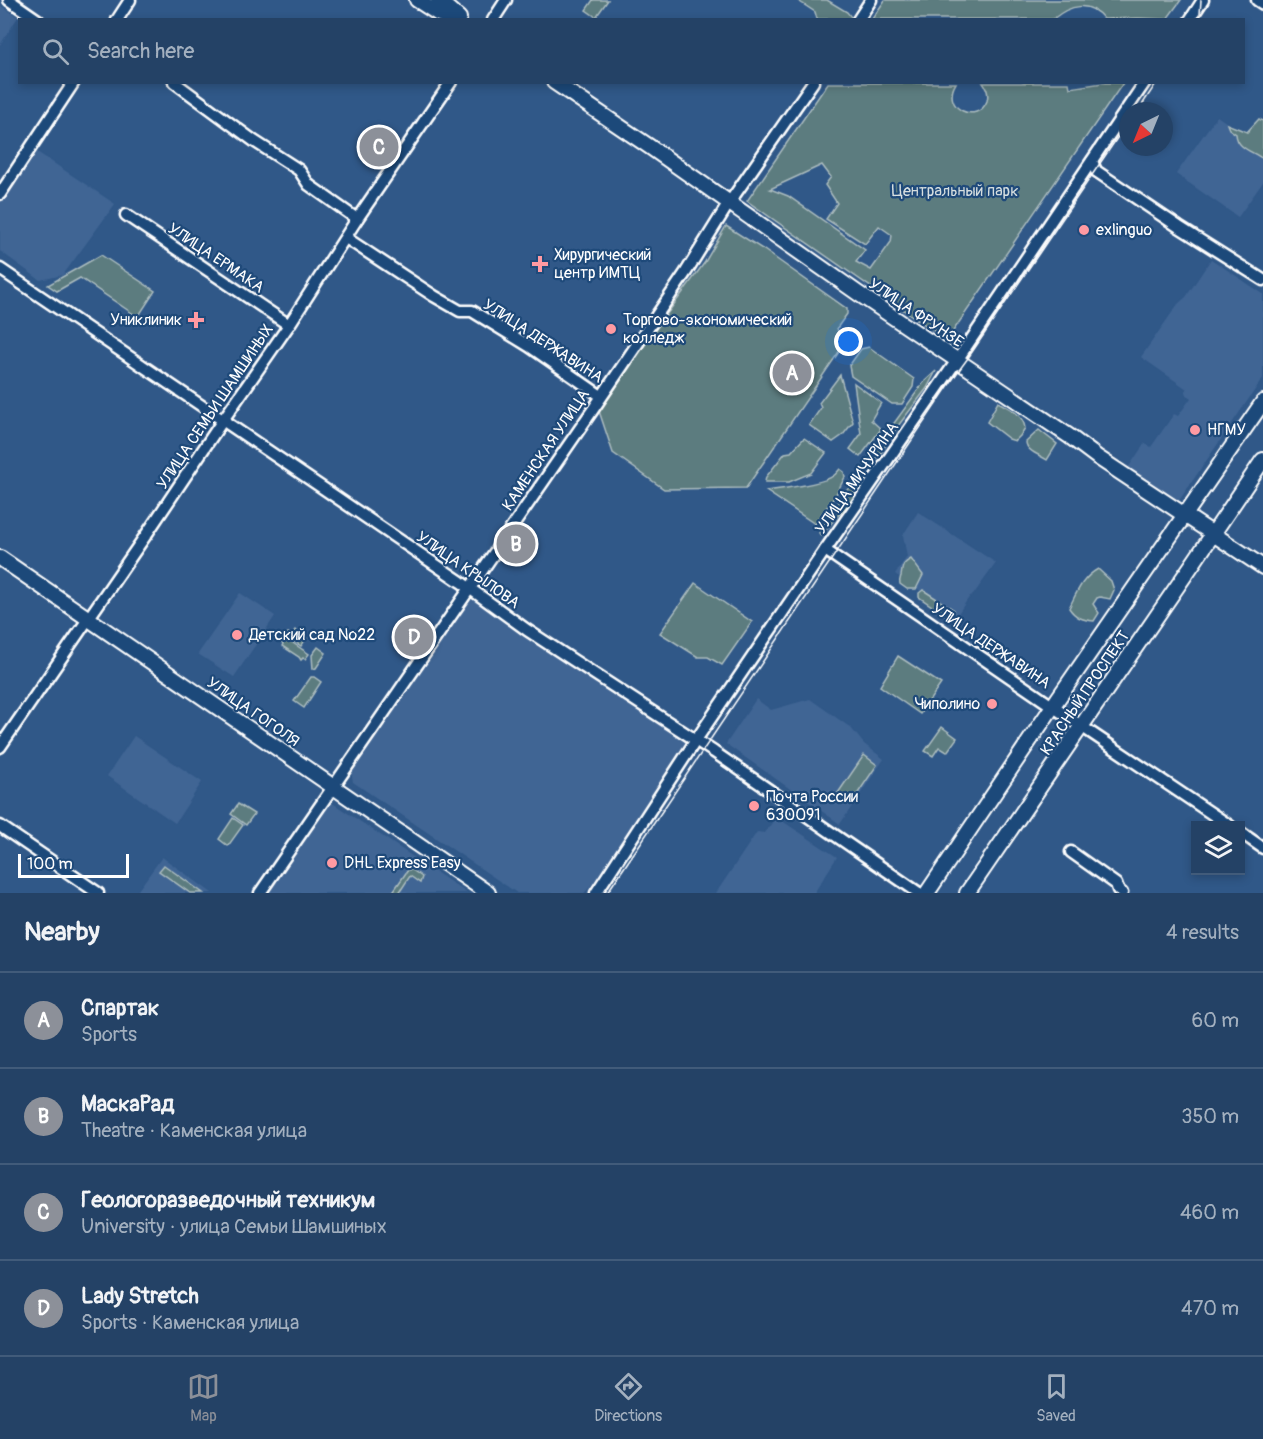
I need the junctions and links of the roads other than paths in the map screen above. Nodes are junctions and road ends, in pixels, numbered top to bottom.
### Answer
1 (9, 0) edge
2 (130, 0) edge
3 (417, 0) edge
4 (438, 0) edge
5 (506, 0) edge
6 (872, 0) edge
7 (1203, 0) edge
8 (1257, 0) edge
9 (1263, 4) edge
10 (35, 18) edge
11 (118, 18) edge
12 (448, 18) edge
13 (459, 18) edge
14 (494, 18) edge
15 (859, 18) edge
16 (1191, 18) edge
17 (73, 84) edge
18 (177, 84) edge
19 (450, 84) edge
20 (557, 84) edge
21 (812, 84) edge
22 (1144, 84) edge
23 (1092, 161) junction
24 (0, 194) edge
25 (729, 203) junction
26 (126, 215) dead end
27 (357, 219) junction
28 (346, 238) junction
29 (0, 269) edge
30 (1263, 280) edge
31 (289, 325) junction
32 (957, 360) junction
33 (601, 396) junction
34 (1263, 402) edge
35 (223, 420) junction
36 (1263, 460) edge
37 (1185, 515) junction
38 (1213, 534) junction
39 (825, 550) junction
40 (0, 558) edge
41 (1263, 567) edge
42 (470, 588) junction
43 (88, 619) junction
44 (1053, 706) junction
45 (1082, 726) junction
46 (696, 741) junction
47 (0, 747) edge
48 (332, 787) junction
49 (1224, 821) edge
50 (0, 826) edge
51 (1245, 835) edge
52 (1263, 848) edge
53 (1071, 852) dead end
54 (98, 893) edge
55 (260, 893) edge
56 (488, 893) edge
57 (596, 893) edge
58 (919, 893) edge
59 (927, 893) edge
60 (967, 893) edge
61 (1122, 893) edge

1 - 10 street
2 - 11 street
3 - 12 main road
4 - 13 main road
5 - 14 street
6 - 15 street
7 - 16 street
8 - 9 street
17 - 24 street
18 - 27 street
19 - 27 street, УЛИЦА СЕМЬИ ШАМШИНЫХ
20 - 25 main road, УЛИЦА ФРУНЗЕ
21 - 25 street, КАМЕНСКАЯ УЛИЦА
22 - 23 street, УЛИЦА МИЧУРИНА
23 - 30 street
23 - 32 street, УЛИЦА МИЧУРИНА
25 - 32 main road, УЛИЦА ФРУНЗЕ
25 - 33 street, КАМЕНСКАЯ УЛИЦА
26 - 31 street, УЛИЦА ЕРМАКА
27 - 28 street, УЛИЦА СЕМЬИ ШАМШИНЫХ
28 - 31 street, УЛИЦА СЕМЬИ ШАМШИНЫХ
28 - 33 street, УЛИЦА ДЕРЖАВИНА
29 - 35 street, УЛИЦА КРЫЛОВА
31 - 35 street, УЛИЦА СЕМЬИ ШАМШИНЫХ
32 - 37 main road, УЛИЦА ФРУНЗЕ
32 - 39 street, УЛИЦА МИЧУРИНА
33 - 42 street, КАМЕНСКАЯ УЛИЦА
34 - 37 main road, КРАСНЫЙ ПРОСПЕКТ
35 - 42 street, УЛИЦА КРЫЛОВА
35 - 43 street, УЛИЦА СЕМЬИ ШАМШИНЫХ
36 - 38 main road, КРАСНЫЙ ПРОСПЕКТ
37 - 38 main road, УЛИЦА ФРУНЗЕ
37 - 44 main road, КРАСНЫЙ ПРОСПЕКТ
38 - 41 main road, УЛИЦА ФРУНЗЕ
38 - 45 main road, КРАСНЫЙ ПРОСПЕКТ
39 - 44 street, УЛИЦА ДЕРЖАВИНА
39 - 46 street, УЛИЦА МИЧУРИНА
40 - 43 main road, УЛИЦА ГОГОЛЯ
42 - 46 street, УЛИЦА КРЫЛОВА
42 - 48 street, КАМЕНСКАЯ УЛИЦА
43 - 47 street, УЛИЦА СЕМЬИ ШАМШИНЫХ
43 - 48 main road, УЛИЦА ГОГОЛЯ
44 - 45 street, УЛИЦА ДЕРЖАВИНА
44 - 59 main road, КРАСНЫЙ ПРОСПЕКТ
45 - 49 street, УЛИЦА ДЕРЖАВИНА
45 - 60 main road, КРАСНЫЙ ПРОСПЕКТ
46 - 57 street, УЛИЦА МИЧУРИНА
46 - 58 street, УЛИЦА КРЫЛОВА
48 - 55 street, КАМЕНСКАЯ УЛИЦА
48 - 56 main road, УЛИЦА ГОГОЛЯ
50 - 54 street
51 - 52 street
53 - 61 street

